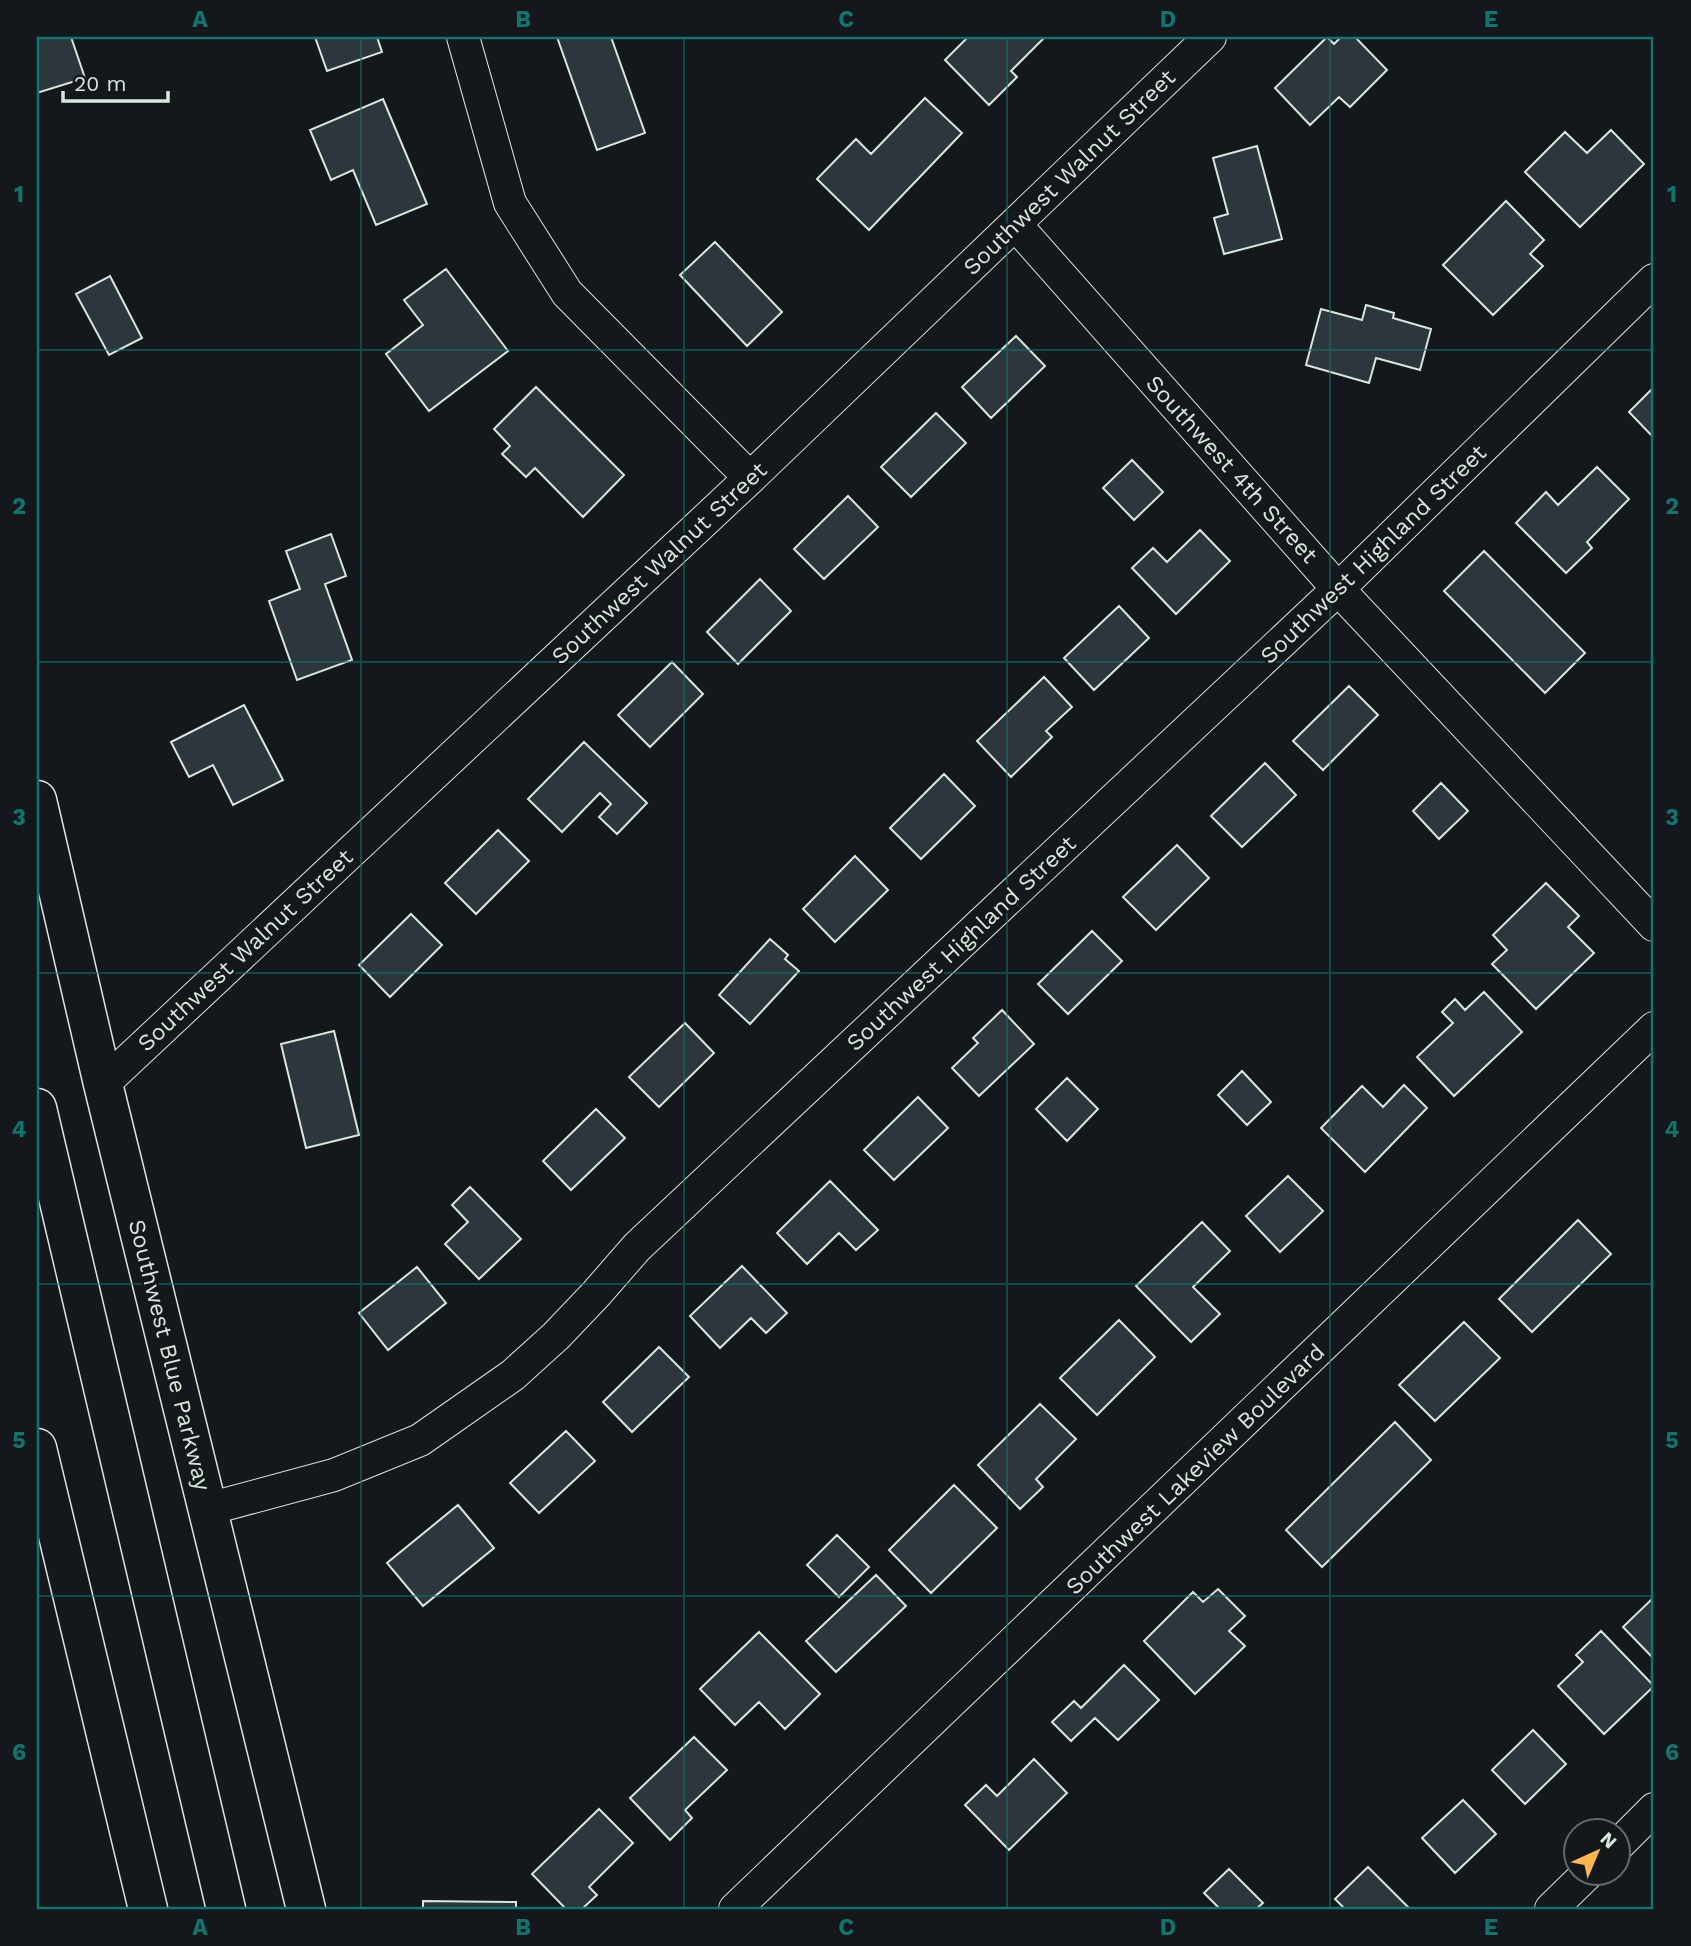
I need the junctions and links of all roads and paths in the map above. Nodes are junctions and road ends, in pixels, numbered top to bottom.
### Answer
1 (463, 37) edge
2 (1210, 37) edge
3 (1015, 224) junction
4 (1654, 280) edge
5 (750, 478) junction
6 (1338, 589) junction
7 (37, 800) edge
8 (1654, 925) edge
9 (1654, 1028) edge
10 (103, 1084) junction
11 (37, 1108) edge
12 (37, 1448) edge
13 (208, 1508) junction
14 (1654, 1809) edge
15 (1632, 1831) edge
16 (1575, 1886) edge
17 (148, 1909) edge
18 (226, 1909) edge
19 (306, 1909) edge
20 (735, 1909) edge
21 (1551, 1909) edge

1 - 5 street
2 - 3 street, Southwest Walnut Street
3 - 5 street, Southwest Walnut Street
3 - 6 street, Southwest 4th Street
4 - 6 street, Southwest Highland Street
5 - 10 street, Southwest Walnut Street
6 - 8 street, Southwest 4th Street
6 - 13 street, Southwest Highland Street
7 - 10 main road, Southwest Blue Parkway
9 - 20 street, Southwest Lakeview Boulevard
10 - 13 main road, Southwest Blue Parkway
11 - 18 main road
12 - 17 main road
13 - 19 main road, Southwest Blue Parkway
14 - 15 street
16 - 21 street

